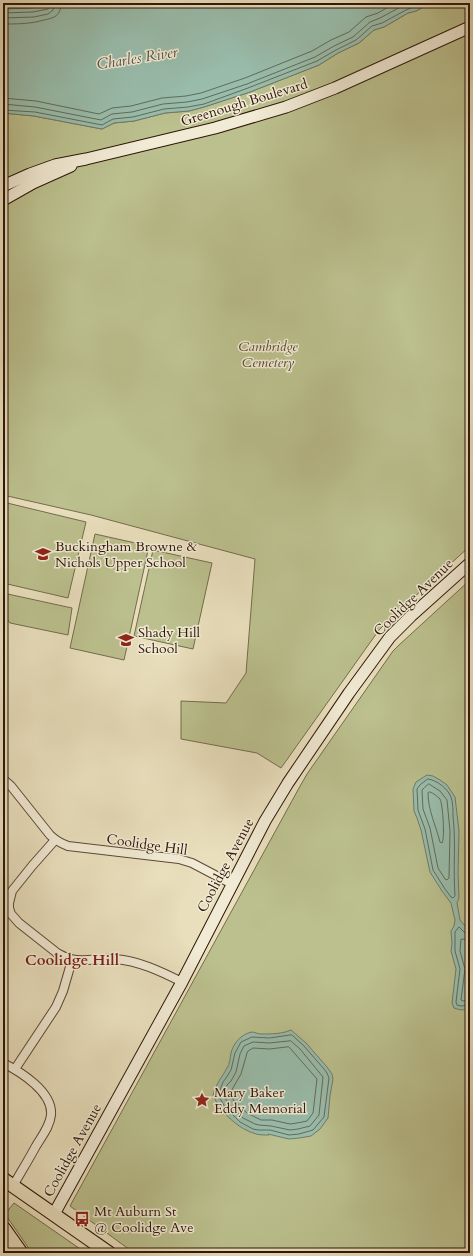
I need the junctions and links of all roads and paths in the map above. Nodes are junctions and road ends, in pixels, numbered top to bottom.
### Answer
1 (470, 27) edge
2 (86, 160) junction
3 (3, 186) edge
4 (3, 200) edge
5 (470, 563) edge
6 (3, 779) edge
7 (55, 840) junction
8 (232, 884) junction
9 (72, 960) junction
10 (182, 982) junction
11 (3, 1063) edge
12 (15, 1069) junction
13 (8, 1182) edge
14 (54, 1214) junction
15 (3, 1229) edge
16 (20, 1253) edge
17 (109, 1253) edge

1 - 2 street, Greenough Boulevard
2 - 3 street, Greenough Boulevard
2 - 4 street, Greenough Boulevard
5 - 8 street, Coolidge Avenue
6 - 7 street, Coolidge Hill
7 - 8 street, Coolidge Hill
7 - 9 street
8 - 10 street, Coolidge Avenue
9 - 10 street
9 - 12 street
10 - 14 street, Coolidge Avenue
11 - 12 street
12 - 13 street
13 - 14 main road
14 - 17 main road
15 - 16 highway

